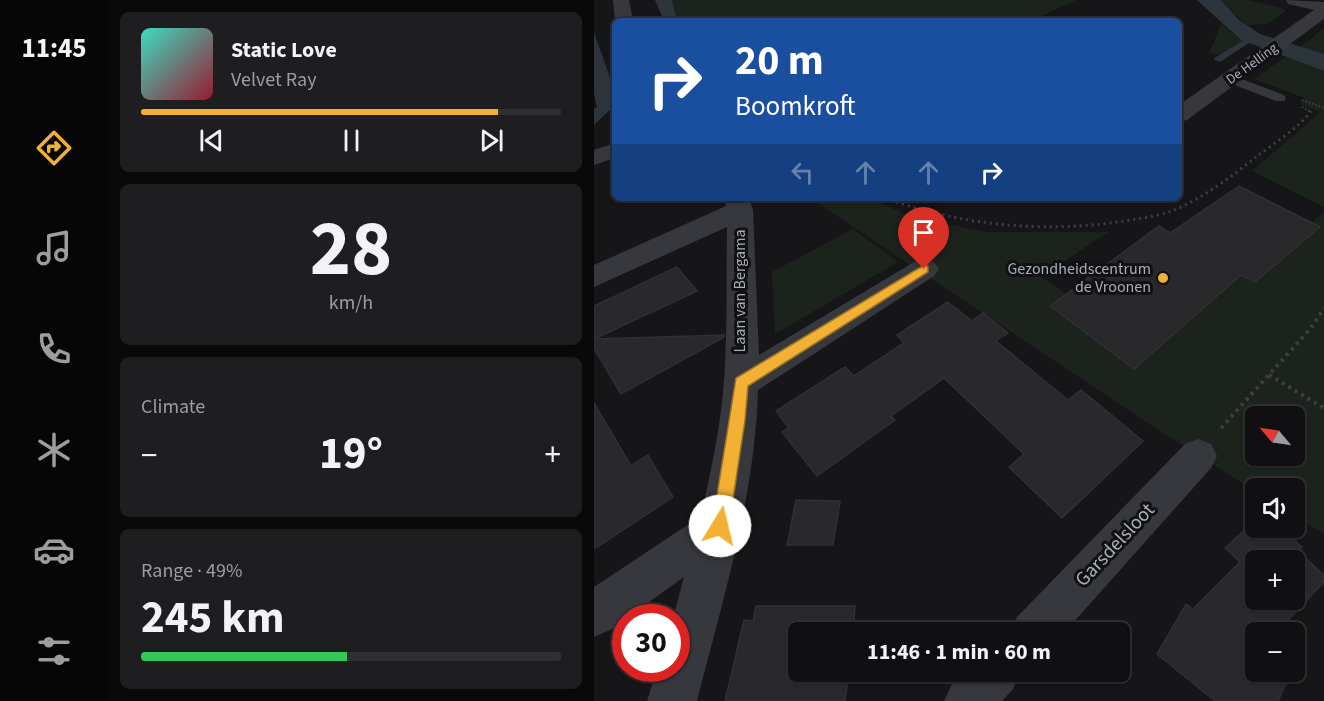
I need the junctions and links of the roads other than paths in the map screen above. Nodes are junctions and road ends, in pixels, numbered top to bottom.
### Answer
1 (621, 0) edge
2 (1293, 0) edge
3 (1324, 9) edge
4 (624, 18) edge
5 (1231, 79) junction
6 (1280, 98) road end
7 (1182, 113) edge
8 (612, 151) edge
9 (594, 158) edge
10 (738, 204) edge
11 (924, 269) dead end
12 (594, 277) edge
13 (741, 383) junction
14 (1198, 456) road end
15 (720, 526) junction
16 (594, 614) edge
17 (1043, 622) edge
18 (987, 682) edge
19 (672, 701) edge
20 (969, 701) edge

1 - 4 street
2 - 3 street
3 - 5 street, De Helling
5 - 6 lane
5 - 7 street, De Helling
8 - 9 street
10 - 12 street
10 - 13 street, Laan van Bergama
11 - 13 street
13 - 15 street, Laan van Bergama
14 - 17 street, Garsdelsloot
15 - 16 street
15 - 19 street, Laan van Bergama
18 - 20 street

